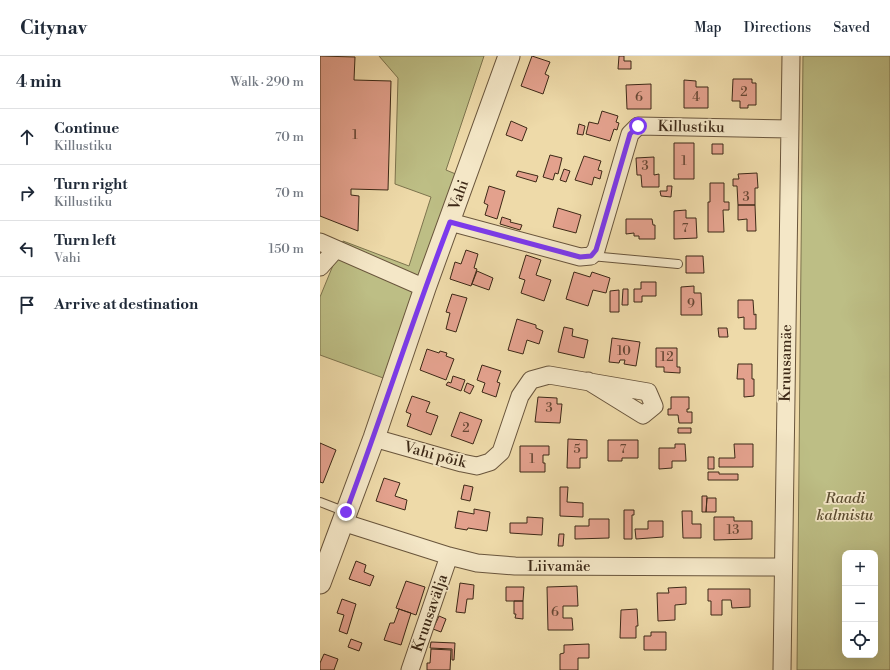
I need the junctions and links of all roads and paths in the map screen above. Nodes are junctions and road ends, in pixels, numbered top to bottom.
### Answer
1 (509, 56) edge
2 (791, 56) edge
3 (790, 129) junction
4 (450, 222) junction
5 (320, 242) edge
6 (336, 249) junction
7 (591, 256) junction
8 (678, 264) dead end
9 (320, 267) edge
10 (425, 288) junction
11 (588, 381) dead end
12 (374, 438) junction
13 (320, 502) edge
14 (344, 517) junction
15 (449, 556) junction
16 (783, 567) junction
17 (320, 583) edge
18 (410, 670) edge
19 (782, 670) edge

1 - 4 street, Vahi
2 - 3 street, Kruusamäe
3 - 7 street, Killustiku
3 - 16 street, Kruusamäe
4 - 7 street
4 - 10 street, Vahi
5 - 6 street
6 - 9 street
6 - 10 street
7 - 8 lane
10 - 12 street, Vahi
11 - 12 street, Vahi põik
12 - 14 street, Vahi
13 - 14 lane
14 - 15 street, Liivamäe
14 - 17 street, Vahi
15 - 16 street, Liivamäe
15 - 18 street, Kruusavälja
16 - 19 street, Kruusamäe

